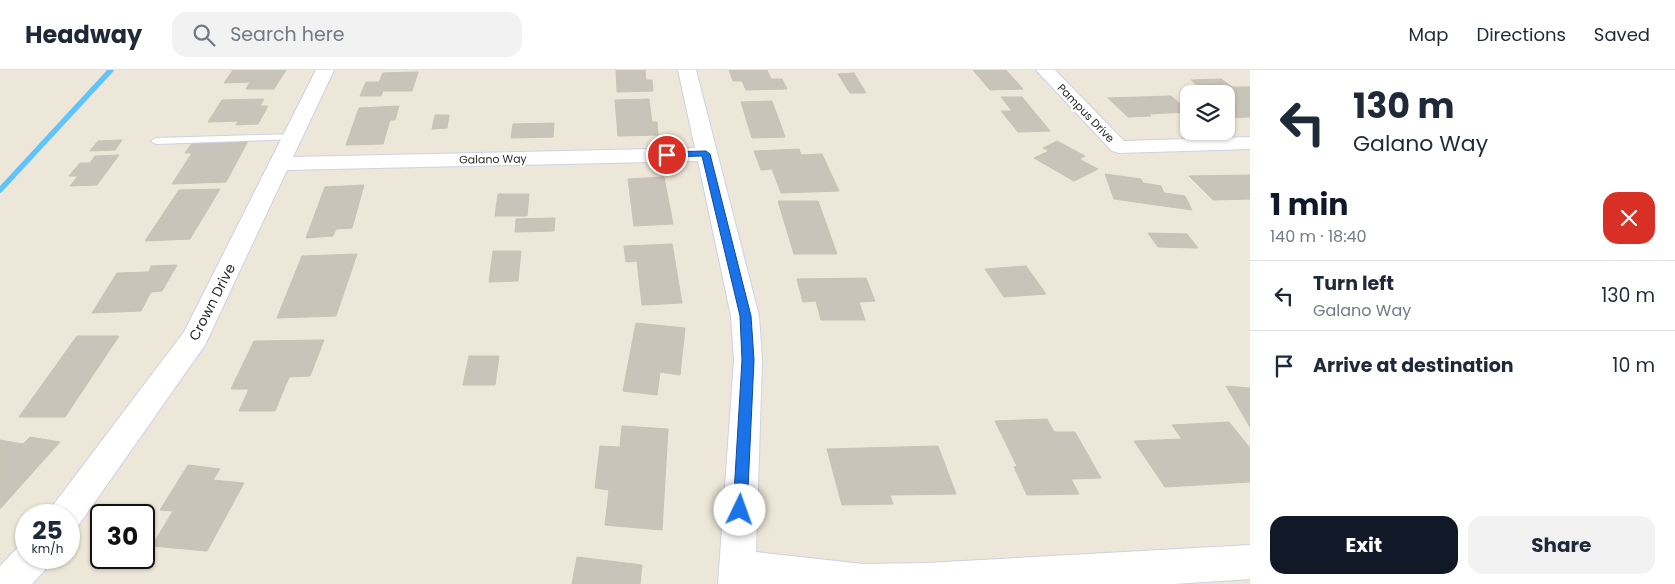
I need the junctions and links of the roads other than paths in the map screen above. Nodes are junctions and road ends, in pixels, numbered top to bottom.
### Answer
1 (325, 70) edge
2 (687, 70) edge
3 (1045, 70) edge
4 (293, 137) junction
5 (156, 141) dead end
6 (1250, 143) edge
7 (706, 154) junction
8 (280, 164) junction
9 (74, 504) edge
10 (1250, 562) edge
11 (22, 569) edge
12 (737, 575) edge
13 (8, 584) edge

1 - 4 street, Crown Drive
2 - 7 street
3 - 6 street, Pampus Drive
4 - 5 lane
4 - 8 street, Crown Drive
7 - 8 street, Galano Way
7 - 12 street
8 - 9 street, Crown Drive
10 - 12 street
11 - 13 street

